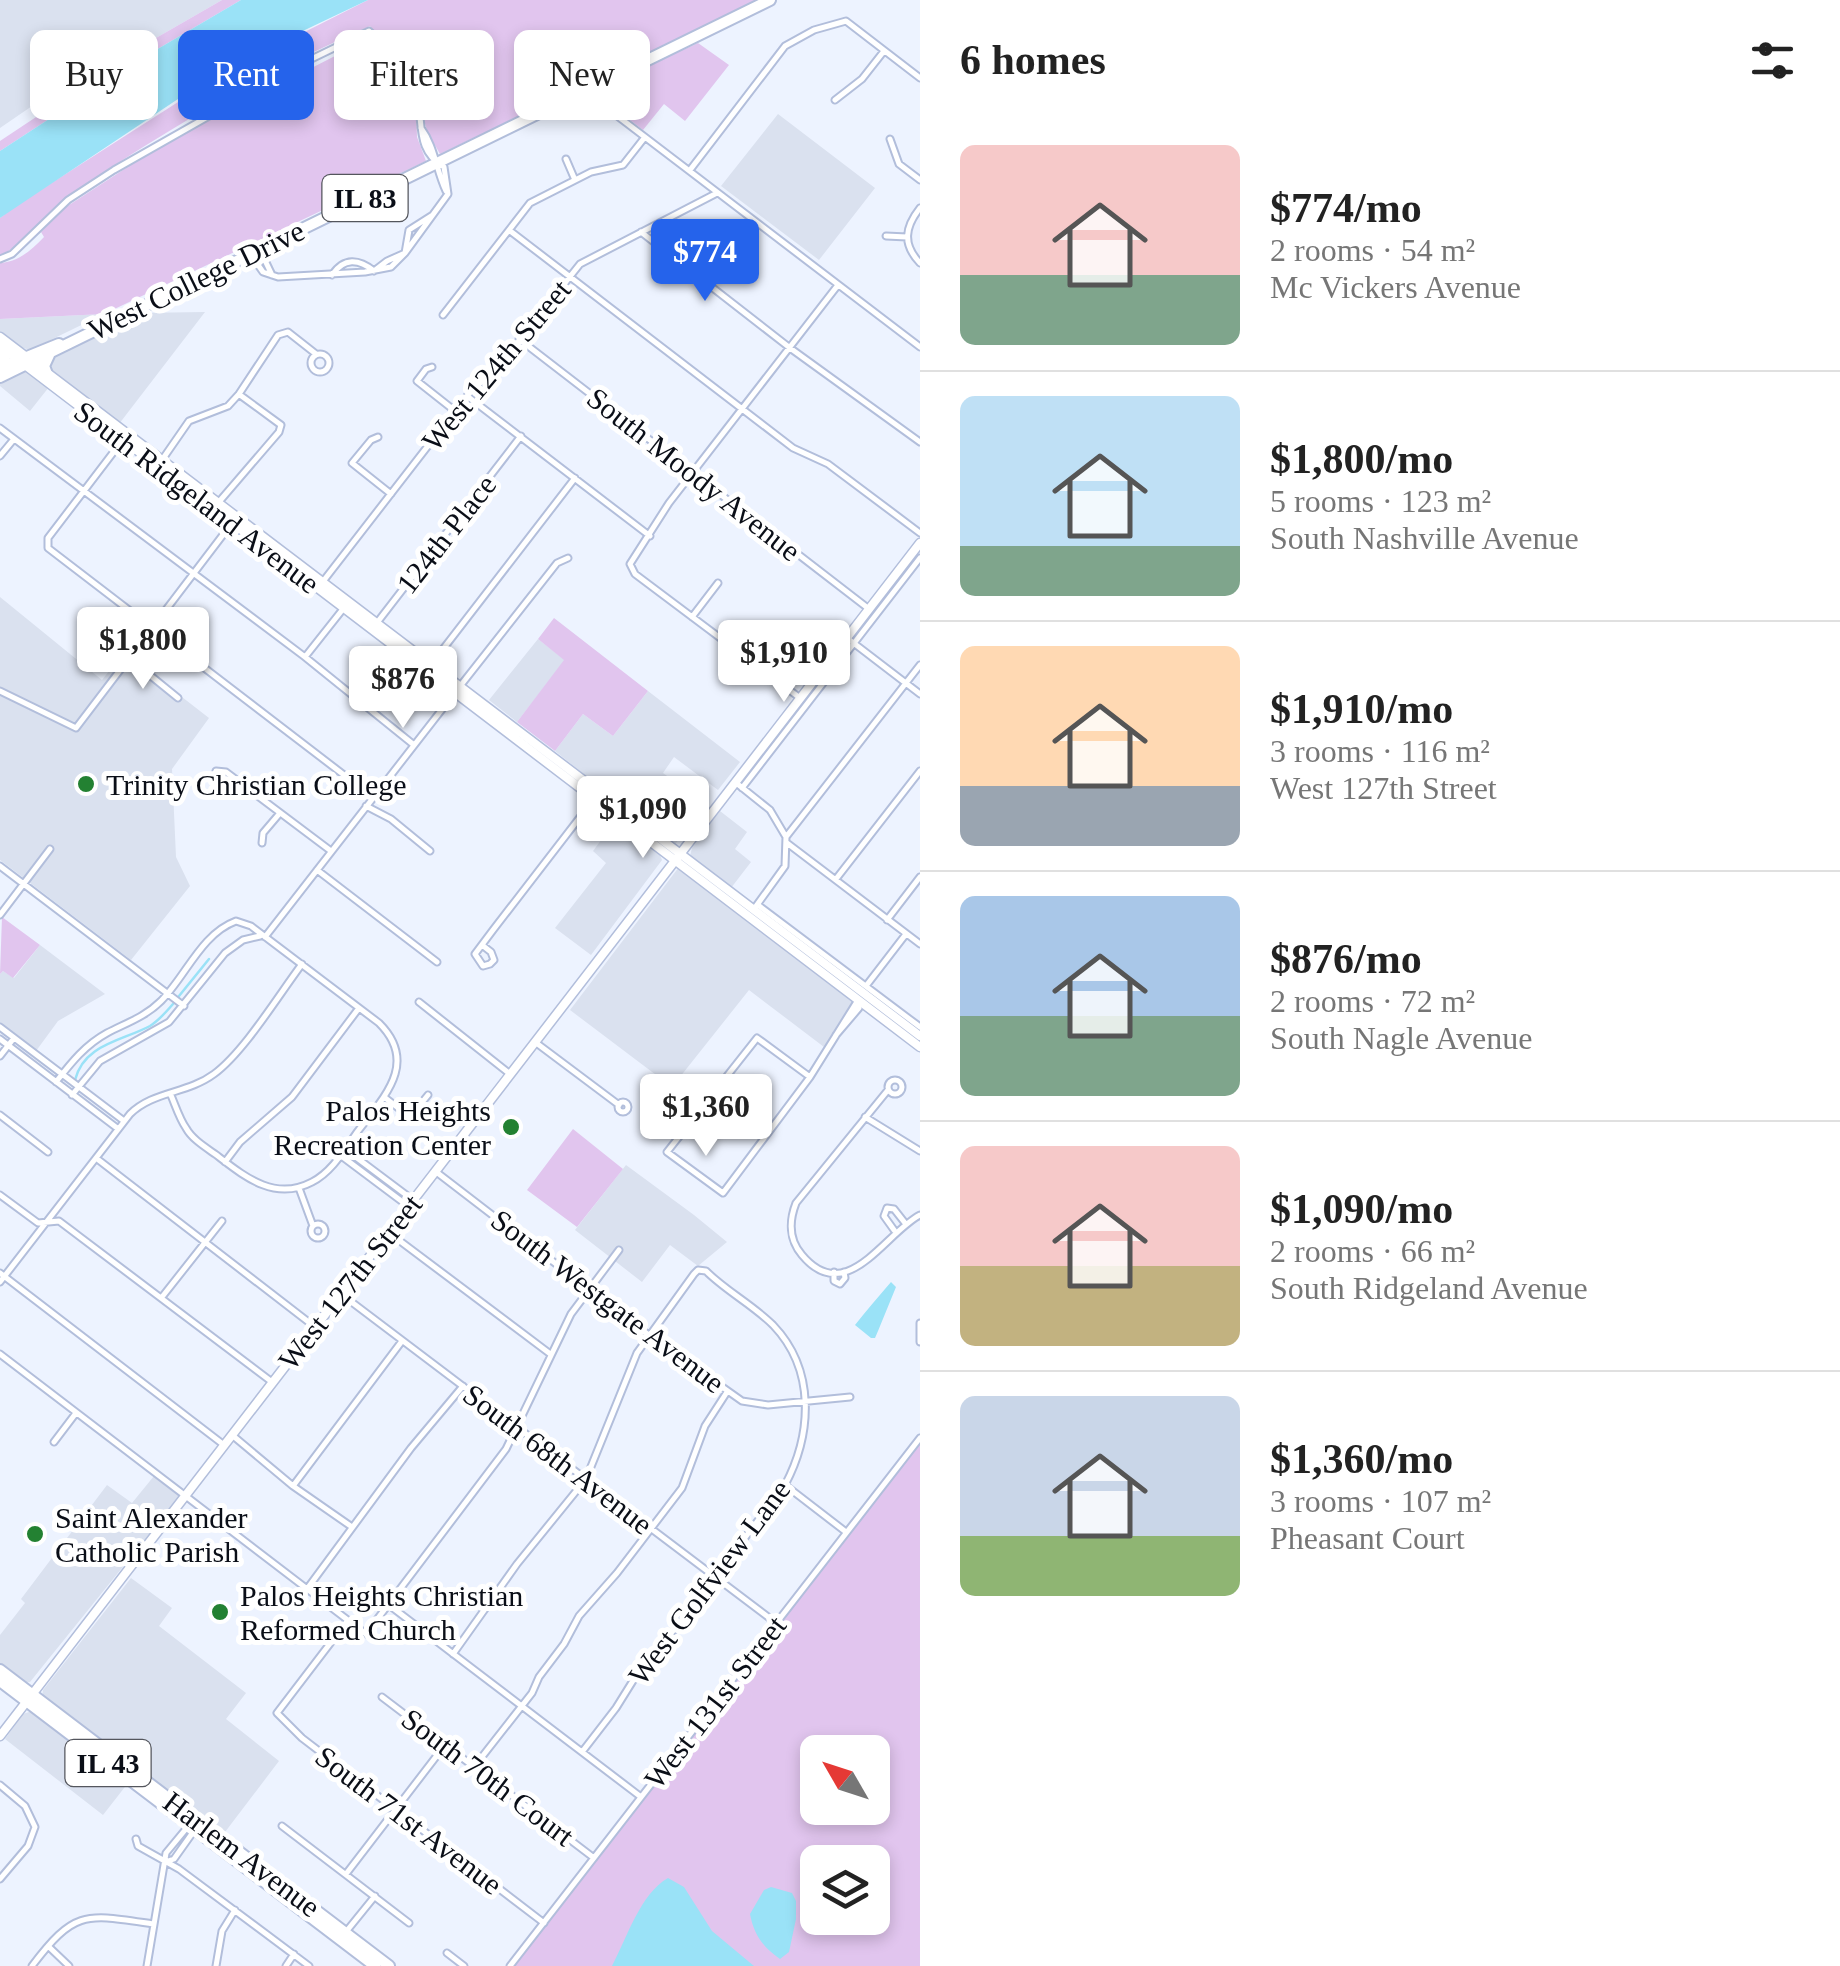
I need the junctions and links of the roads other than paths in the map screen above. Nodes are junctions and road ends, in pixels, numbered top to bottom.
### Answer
1 (770, 0) edge
2 (884, 51) junction
3 (650, 57) edge
4 (920, 78) edge
5 (834, 100) dead end
6 (522, 120) edge
7 (623, 120) edge
8 (645, 137) junction
9 (890, 139) dead end
10 (566, 159) dead end
11 (437, 163) junction
12 (690, 170) junction
13 (575, 180) junction
14 (920, 180) edge
15 (717, 192) junction
16 (920, 208) edge
17 (509, 230) junction
18 (641, 232) junction
19 (886, 236) dead end
20 (907, 237) junction
21 (255, 252) junction
22 (0, 259) edge
23 (920, 262) edge
24 (374, 271) junction
25 (332, 275) junction
26 (568, 276) junction
27 (838, 285) junction
28 (443, 315) dead end
29 (0, 337) edge
30 (519, 340) junction
31 (63, 343) junction
32 (1, 347) edge
33 (790, 348) junction
34 (920, 348) edge
35 (51, 352) junction
36 (316, 354) dead end
37 (24, 361) junction
38 (0, 368) edge
39 (432, 368) dead end
40 (46, 374) junction
41 (0, 377) edge
42 (239, 394) junction
43 (467, 396) junction
44 (742, 410) junction
45 (454, 411) junction
46 (0, 428) edge
47 (521, 436) junction
48 (125, 437) junction
49 (378, 437) dead end
50 (14, 438) junction
51 (920, 442) edge
52 (0, 456) edge
53 (162, 460) junction
54 (693, 473) junction
55 (575, 478) junction
56 (84, 491) junction
57 (391, 494) junction
58 (218, 503) junction
59 (234, 520) junction
60 (920, 534) edge
61 (650, 536) junction
62 (920, 544) edge
63 (568, 558) dead end
64 (920, 558) edge
65 (192, 574) junction
66 (718, 583) dead end
67 (320, 586) junction
68 (343, 609) junction
69 (869, 609) junction
70 (692, 617) junction
71 (151, 627) junction
72 (374, 627) junction
73 (850, 641) junction
74 (305, 657) junction
75 (130, 659) junction
76 (920, 665) edge
77 (428, 669) junction
78 (906, 683) junction
79 (457, 690) junction
80 (0, 692) edge
81 (920, 694) edge
82 (178, 698) dead end
83 (800, 698) junction
84 (414, 745) junction
85 (920, 771) edge
86 (216, 772) dead end
87 (739, 785) junction
88 (597, 796) junction
89 (374, 798) junction
90 (366, 806) junction
91 (280, 812) junction
92 (786, 840) junction
93 (262, 843) dead end
94 (50, 849) dead end
95 (331, 851) junction
96 (430, 851) dead end
97 (677, 858) junction
98 (0, 866) edge
99 (317, 870) junction
100 (920, 877) edge
101 (835, 880) junction
102 (24, 884) junction
103 (756, 907) junction
104 (0, 914) edge
105 (887, 920) junction
106 (242, 921) junction
107 (906, 934) junction
108 (264, 937) junction
109 (244, 939) junction
110 (482, 944) dead end
111 (920, 944) edge
112 (438, 962) dead end
113 (302, 964) junction
114 (862, 993) junction
115 (168, 994) junction
116 (419, 1002) dead end
117 (184, 1006) junction
118 (359, 1008) junction
119 (0, 1027) edge
120 (920, 1027) edge
121 (920, 1036) edge
122 (14, 1038) junction
123 (0, 1039) edge
124 (535, 1042) junction
125 (8, 1046) junction
126 (920, 1047) edge
127 (0, 1056) edge
128 (63, 1074) junction
129 (510, 1074) junction
130 (810, 1077) junction
131 (56, 1082) junction
132 (78, 1086) junction
133 (888, 1090) dead end
134 (170, 1093) junction
135 (72, 1095) junction
136 (428, 1095) dead end
137 (384, 1098) junction
138 (619, 1104) dead end
139 (0, 1115) edge
140 (865, 1117) junction
141 (124, 1121) junction
142 (118, 1129) junction
143 (920, 1151) edge
144 (48, 1152) dead end
145 (343, 1152) junction
146 (96, 1158) junction
147 (224, 1162) junction
148 (436, 1171) junction
149 (299, 1188) junction
150 (0, 1195) edge
151 (411, 1203) junction
152 (920, 1215) edge
153 (222, 1221) dead end
154 (46, 1222) junction
155 (905, 1223) junction
156 (314, 1226) dead end
157 (895, 1230) junction
158 (388, 1232) junction
159 (204, 1244) junction
160 (619, 1250) dead end
161 (834, 1272) junction
162 (844, 1272) junction
163 (2, 1278) edge
164 (590, 1287) junction
165 (341, 1294) junction
166 (162, 1298) junction
167 (920, 1323) edge
168 (315, 1327) junction
169 (650, 1336) junction
170 (402, 1341) junction
171 (920, 1342) edge
172 (0, 1354) edge
173 (549, 1354) junction
174 (272, 1382) junction
175 (462, 1386) junction
176 (727, 1392) junction
177 (850, 1397) dead end
178 (806, 1401) junction
179 (76, 1413) junction
180 (518, 1428) junction
181 (232, 1435) junction
182 (920, 1438) edge
183 (54, 1442) dead end
184 (224, 1445) junction
185 (586, 1479) junction
186 (785, 1485) junction
187 (293, 1486) junction
188 (185, 1496) junction
189 (353, 1528) junction
190 (651, 1528) junction
191 (846, 1532) junction
192 (715, 1577) junction
193 (307, 1589) junction
194 (389, 1605) junction
195 (348, 1620) junction
196 (776, 1624) junction
197 (453, 1654) junction
198 (0, 1670) edge
199 (0, 1680) edge
200 (382, 1696) dead end
201 (29, 1698) junction
202 (521, 1707) junction
203 (0, 1736) edge
204 (445, 1745) junction
205 (582, 1752) junction
206 (474, 1767) junction
207 (0, 1785) edge
208 (642, 1797) junction
209 (395, 1810) junction
210 (195, 1824) junction
211 (282, 1826) dead end
212 (136, 1839) dead end
213 (594, 1858) junction
214 (165, 1862) junction
215 (346, 1874) junction
216 (0, 1879) edge
217 (374, 1896) junction
218 (235, 1910) junction
219 (410, 1922) dead end
220 (544, 1923) junction
221 (152, 1924) junction
222 (343, 1936) junction
223 (48, 1946) junction
224 (447, 1953) dead end
225 (294, 1954) junction
226 (32, 1966) edge
227 (69, 1966) edge
228 (146, 1966) edge
229 (216, 1966) edge
230 (286, 1966) edge
231 (310, 1966) edge
232 (375, 1966) edge
233 (388, 1966) edge
234 (464, 1966) edge
235 (510, 1966) edge

1 - 3 main road, IL 83
2 - 4 street
2 - 5 street
2 - 12 street
6 - 11 main road, IL 83
7 - 8 street
8 - 12 street
8 - 13 street
9 - 14 street
10 - 13 street
11 - 21 main road, West College Drive / IL 83
11 - 22 street
11 - 24 street
12 - 15 street
13 - 17 street
15 - 18 street, West 124th Street
15 - 27 street
16 - 20 street
17 - 26 street
17 - 28 street
18 - 26 street, West 124th Street
18 - 33 street
19 - 20 street
20 - 23 street
21 - 25 street
21 - 31 main road, West College Drive / IL 83
24 - 25 street
24 - 25 street
26 - 30 street, West 124th Street
26 - 44 street
27 - 33 street
27 - 34 street
29 - 37 main road, South Ridgeland Avenue
30 - 43 street, West 124th Street
30 - 54 street, South Moody Avenue
31 - 35 main road, West College Drive / IL 83
31 - 37 main road, West College Drive / IL 83
32 - 37 main road, South Ridgeland Avenue
32 - 38 main road
33 - 44 street
33 - 51 street
35 - 37 main road, West College Drive / IL 83
35 - 40 main road
36 - 42 street
37 - 38 main road, West College Drive / IL 83
37 - 40 main road, South Ridgeland Avenue
37 - 41 main road, West College Drive / IL 83
37 - 48 main road, South Ridgeland Avenue
39 - 45 street
40 - 48 main road, South Ridgeland Avenue
42 - 53 street
42 - 58 street
43 - 45 street, West 124th Street
43 - 47 street
44 - 54 street
44 - 60 street
45 - 57 street, West 124th Street
46 - 50 street
47 - 55 street
47 - 72 street, 124th Place
48 - 53 main road, South Ridgeland Avenue
48 - 56 street
48 - 59 main road, South Ridgeland Avenue
49 - 57 street
50 - 52 street
50 - 56 street
53 - 58 main road, South Ridgeland Avenue
54 - 61 street
54 - 69 street, South Moody Avenue
55 - 61 street
55 - 77 street
56 - 65 street
56 - 71 street
57 - 67 street, West 124th Street
58 - 59 main road, South Ridgeland Avenue
59 - 65 street
59 - 67 main road, South Ridgeland Avenue
61 - 70 street
62 - 69 main road, West 127th Street
63 - 79 street
64 - 73 street
65 - 71 street
65 - 74 street
66 - 70 street
67 - 68 main road, South Ridgeland Avenue
67 - 72 main road, South Ridgeland Avenue
68 - 72 main road, South Ridgeland Avenue
68 - 74 street
69 - 73 main road, West 127th Street
70 - 83 street
71 - 75 street
71 - 89 street
72 - 77 main road, South Ridgeland Avenue
73 - 78 street
73 - 83 main road, West 127th Street
73 - 87 street
74 - 84 street
75 - 80 street
75 - 82 street
76 - 78 street
77 - 79 main road, South Ridgeland Avenue
78 - 81 street
78 - 92 street
79 - 84 street
79 - 88 main road, South Ridgeland Avenue
83 - 87 main road, West 127th Street
84 - 89 street
85 - 101 street
86 - 91 street
87 - 92 street
87 - 97 main road, West 127th Street
88 - 97 main road, South Ridgeland Avenue
88 - 110 street
89 - 90 street
90 - 95 street
90 - 96 street
91 - 93 street
91 - 95 street
92 - 101 street
92 - 103 street
94 - 102 street
95 - 99 street
97 - 103 main road, South Ridgeland Avenue
97 - 114 main road, South Ridgeland Avenue
97 - 124 main road, West 127th Street
98 - 102 street
99 - 108 street
99 - 112 street
100 - 105 street
101 - 105 street
102 - 104 street
102 - 115 street
103 - 114 main road, South Ridgeland Avenue
105 - 107 street
106 - 108 street
106 - 109 street
106 - 115 street
107 - 111 street
107 - 114 street
108 - 109 street
108 - 113 street
109 - 117 street
113 - 118 street
113 - 134 street
114 - 120 street
114 - 121 main road, South Ridgeland Avenue
114 - 126 main road, South Ridgeland Avenue
114 - 130 street
115 - 117 street
115 - 128 street
116 - 129 street
117 - 132 street
118 - 137 street
118 - 147 street
119 - 122 street
122 - 125 street
122 - 128 street
123 - 125 street
124 - 129 main road, West 127th Street
124 - 138 street
125 - 127 street
125 - 131 street
128 - 131 street
128 - 132 street
129 - 148 main road, West 127th Street
130 - 130 street
131 - 135 street
132 - 135 street
132 - 141 street
133 - 140 street
134 - 141 street
134 - 147 street
135 - 142 street
136 - 137 street
137 - 145 street
139 - 144 street
140 - 143 street
140 - 161 street
141 - 142 street
142 - 146 street
145 - 149 street
145 - 151 street
146 - 154 street
146 - 159 street
147 - 149 street
148 - 151 main road, West 127th Street
148 - 164 street, South Westgate Avenue
149 - 156 street
150 - 154 street
151 - 158 main road, West 127th Street
152 - 155 street
153 - 159 street
154 - 163 street
154 - 166 street
155 - 157 street
155 - 157 street
157 - 162 street
158 - 165 main road, West 127th Street
158 - 173 street
159 - 166 street
159 - 168 street
160 - 164 street
161 - 162 street
161 - 162 street
163 - 184 street
164 - 169 street, South Westgate Avenue
164 - 173 street
165 - 168 main road, West 127th Street
165 - 170 street, South 68th Avenue
166 - 174 street
167 - 171 street
168 - 174 main road, West 127th Street
169 - 176 street, South Westgate Avenue
169 - 178 street
169 - 185 street
170 - 175 street, South 68th Avenue
170 - 187 street
172 - 179 street
173 - 180 street
174 - 181 main road, West 127th Street
175 - 180 street, South 68th Avenue
175 - 189 street
176 - 178 street, South Westgate Avenue
176 - 190 street
177 - 178 street, South Westgate Avenue
178 - 186 street, West Golfview Lane
179 - 183 street
179 - 188 street
180 - 185 street, South 68th Avenue
180 - 194 street
181 - 184 main road, West 127th Street
181 - 187 street
182 - 191 street, West 131st Street
184 - 188 main road, West 127th Street
185 - 190 street, South 68th Avenue
185 - 197 street
186 - 191 street
186 - 192 street, West Golfview Lane
187 - 189 street
188 - 193 street
188 - 201 main road, West 127th Street
189 - 193 street
190 - 192 street, South 68th Avenue
190 - 202 street
191 - 196 street, West 131st Street
192 - 196 street, South 68th Avenue
192 - 205 street, West Golfview Lane
193 - 195 street
194 - 195 street
194 - 197 street
195 - 209 street, South 71st Avenue
196 - 208 street, West 131st Street
197 - 202 street
198 - 201 main road, Harlem Avenue / IL 43
199 - 201 main road, Harlem Avenue / IL 43
200 - 204 street, South 70th Court
201 - 203 main road, West 127th Street
201 - 210 main road, Harlem Avenue / IL 43
202 - 205 street
202 - 206 street
204 - 206 street, South 70th Court
204 - 209 street
205 - 208 street
206 - 213 street, South 70th Court
207 - 216 street
208 - 213 street, West 131st Street
209 - 215 street
209 - 220 street, South 71st Avenue
210 - 214 street
210 - 222 main road, Harlem Avenue / IL 43
211 - 215 street
212 - 214 street
213 - 220 street, West 131st Street
214 - 218 street
214 - 221 street
215 - 217 street
217 - 219 street
217 - 222 street
218 - 225 street
218 - 229 street
220 - 235 street, West 131st Street
221 - 223 street
221 - 228 street
222 - 232 main road, Harlem Avenue / IL 43
222 - 233 main road, Harlem Avenue / IL 43
223 - 226 street
223 - 227 street
224 - 234 street
225 - 230 street
225 - 231 street

